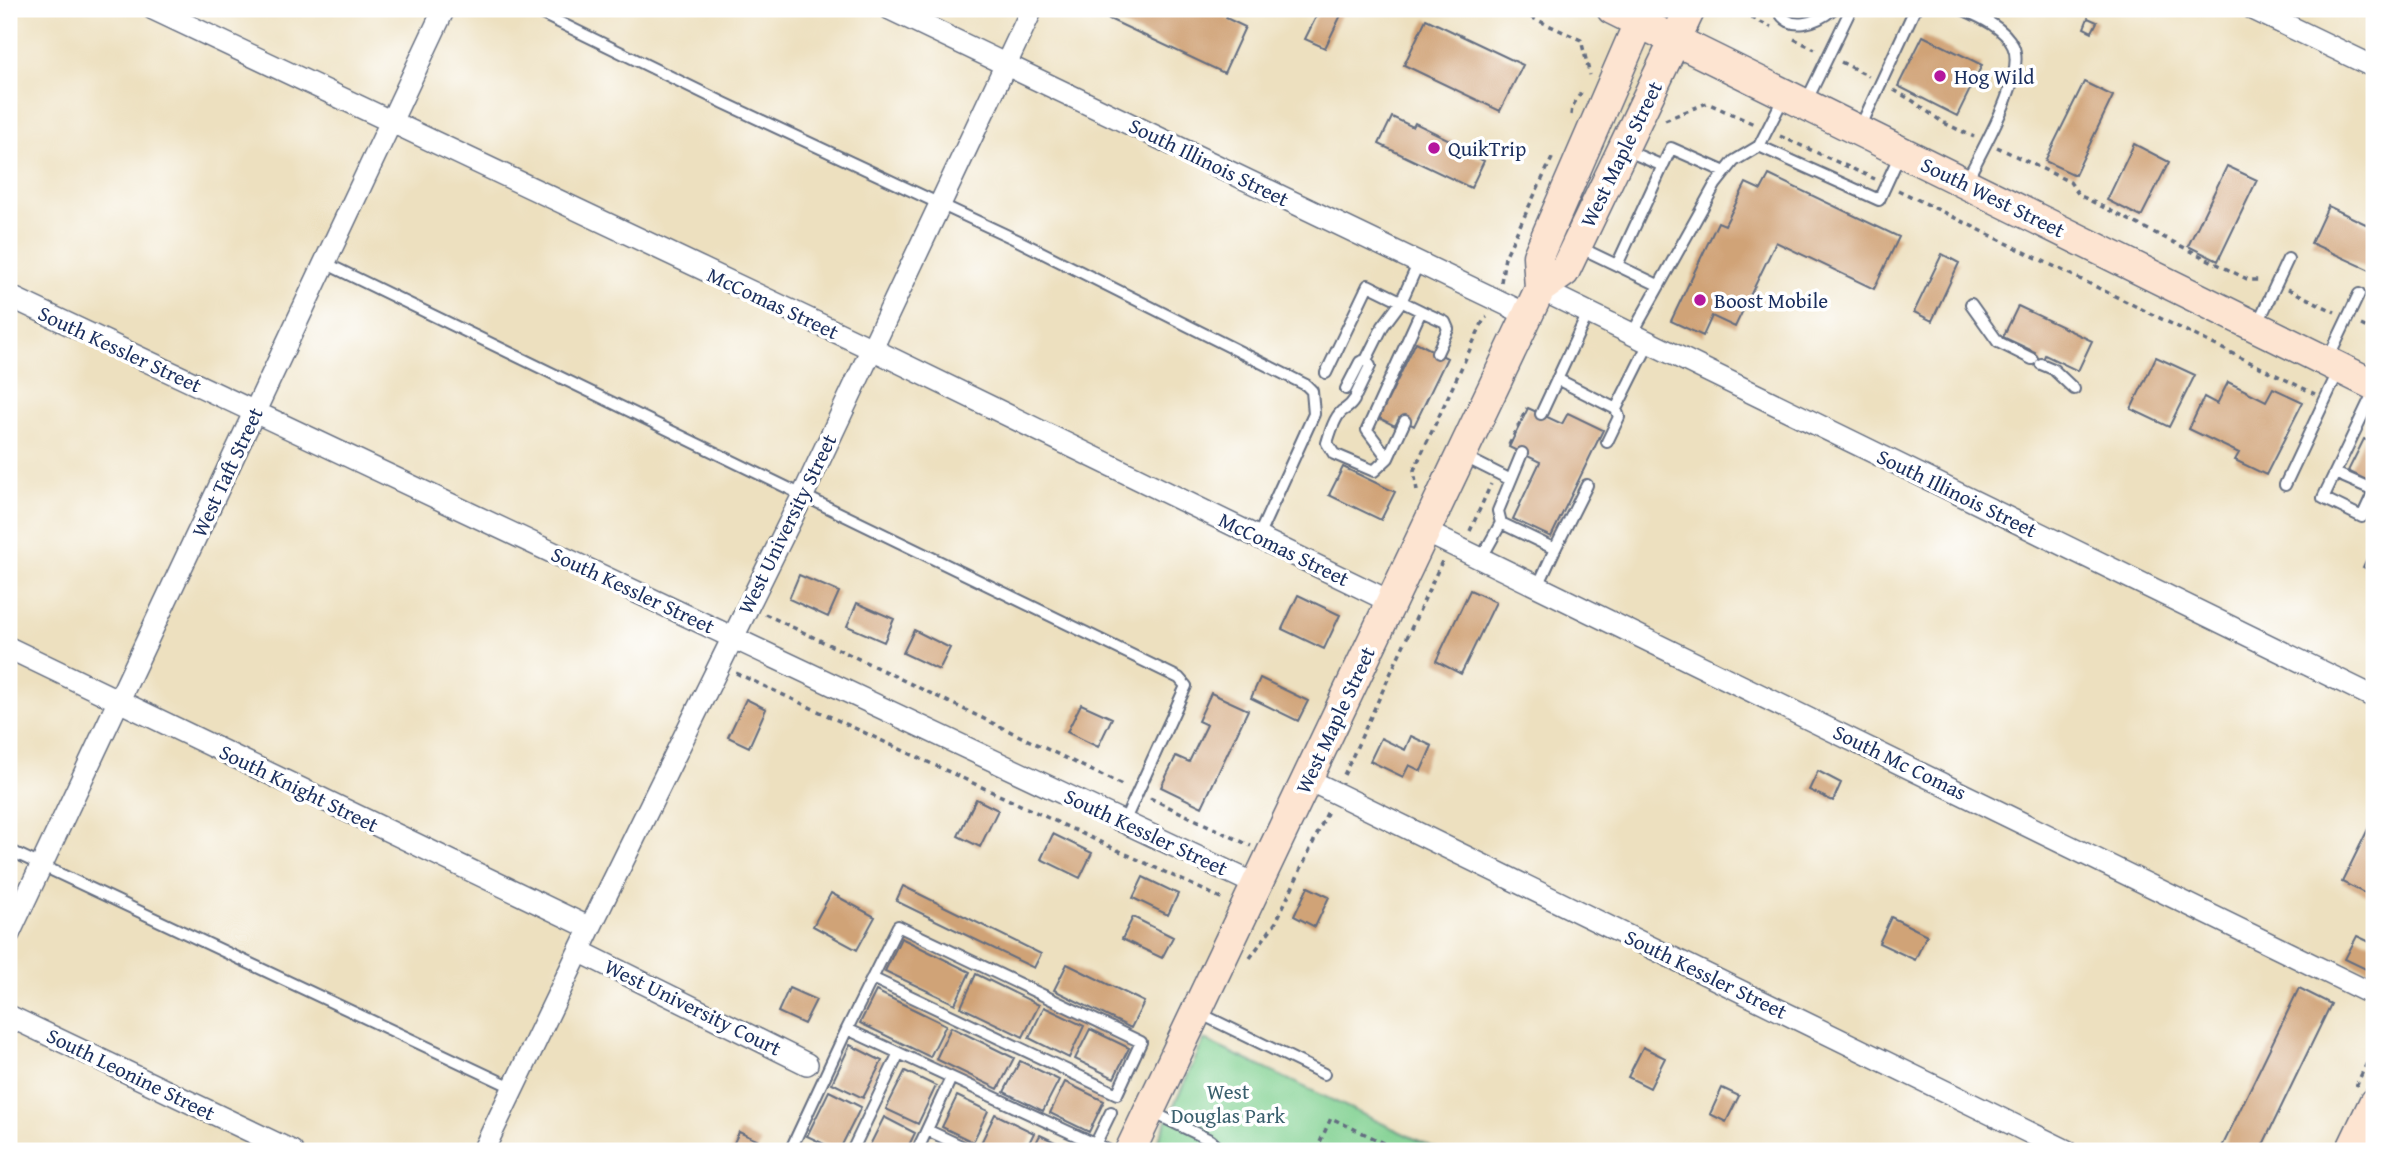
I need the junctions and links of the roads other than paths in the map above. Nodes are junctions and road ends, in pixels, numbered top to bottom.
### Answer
1 (153, 9) edge
2 (444, 9) edge
3 (532, 9) edge
4 (890, 9) edge
5 (1032, 9) edge
6 (1690, 9) edge
7 (1778, 9) edge
8 (1833, 9) edge
9 (1851, 9) edge
10 (1915, 9) edge
11 (1962, 9) edge
12 (2253, 9) edge
13 (1632, 13) edge
14 (1676, 40) junction
15 (1006, 65) junction
16 (2374, 67) edge
17 (1795, 99) junction
18 (391, 122) junction
19 (1858, 131) junction
20 (1759, 146) junction
21 (1901, 152) junction
22 (1634, 154) junction
23 (1662, 166) junction
24 (1725, 172) junction
25 (1965, 183) junction
26 (940, 204) junction
27 (1576, 246) junction
28 (2288, 259) dead end
29 (1419, 262) junction
30 (325, 263) junction
31 (1617, 265) junction
32 (1658, 285) junction
33 (2359, 294) dead end
34 (9, 296) edge
35 (1401, 302) junction
36 (1534, 302) junction
37 (1970, 304) dead end
38 (1421, 311) junction
39 (1588, 313) junction
40 (2256, 327) junction
41 (1641, 338) junction
42 (872, 349) junction
43 (1437, 353) dead end
44 (2334, 365) junction
45 (1326, 373) dead end
46 (1557, 379) junction
47 (2374, 385) edge
48 (2074, 389) dead end
49 (2374, 391) edge
50 (1616, 409) junction
51 (254, 412) junction
52 (1541, 414) dead end
53 (1405, 421) dead end
54 (1607, 442) dead end
55 (1522, 453) dead end
56 (1461, 455) junction
57 (1388, 458) junction
58 (2335, 473) junction
59 (1509, 479) junction
60 (1587, 485) dead end
61 (2285, 485) dead end
62 (2374, 491) edge
63 (803, 495) junction
64 (1502, 523) junction
65 (1424, 531) junction
66 (1258, 537) junction
67 (1555, 550) junction
68 (1481, 559) junction
69 (1538, 586) junction
70 (1391, 602) junction
71 (732, 637) junction
72 (9, 648) edge
73 (2374, 697) edge
74 (119, 701) junction
75 (1307, 779) junction
76 (1124, 822) junction
77 (9, 850) edge
78 (41, 865) junction
79 (1248, 880) junction
80 (590, 928) junction
81 (9, 934) edge
82 (579, 951) junction
83 (872, 978) junction
84 (2374, 995) edge
85 (1197, 1012) junction
86 (9, 1016) edge
87 (847, 1029) junction
88 (899, 1054) junction
89 (807, 1064) dead end
90 (1324, 1074) dead end
91 (951, 1078) junction
92 (513, 1088) junction
93 (2374, 1102) edge
94 (1150, 1111) junction
95 (1111, 1112) dead end
96 (927, 1130) junction
97 (2357, 1146) edge
98 (1094, 1148) edge
99 (292, 1151) edge
100 (483, 1151) edge
101 (790, 1151) edge
102 (852, 1151) edge
103 (917, 1151) edge
104 (972, 1151) edge
105 (1110, 1151) edge
106 (1130, 1151) edge
107 (1222, 1151) edge
108 (2067, 1151) edge

1 - 18 street, McComas Street
2 - 18 street, West Taft Street
3 - 26 lane
4 - 15 street, South Illinois Street
5 - 15 street, West University Street
6 - 14 street, West Maple Street
7 - 8 lane
9 - 17 lane
10 - 19 lane
11 - 25 lane
12 - 16 street
13 - 14 street, South West Street
13 - 36 street, West Maple Street
14 - 17 street, South West Street
14 - 22 street, West Maple Street
15 - 26 street, West University Street
15 - 29 street, South Illinois Street
17 - 19 street, South West Street
17 - 20 lane
18 - 30 street, West Taft Street
18 - 42 street, McComas Street
19 - 21 street, South West Street
20 - 21 lane
20 - 24 lane
21 - 25 street, South West Street
22 - 23 lane
22 - 27 street, West Maple Street
23 - 24 lane
23 - 31 lane
24 - 32 lane
25 - 40 street, South West Street
26 - 42 street, West University Street
26 - 66 lane
27 - 31 lane
27 - 36 street, West Maple Street
28 - 40 lane
29 - 35 lane
29 - 36 street, South Illinois Street
30 - 51 street, West Taft Street
30 - 63 lane
31 - 32 lane
32 - 41 lane
33 - 44 lane
34 - 51 street, South Kessler Street
35 - 38 lane
35 - 45 lane
35 - 57 lane
36 - 39 street, South Illinois Street
36 - 56 street, West Maple Street
37 - 48 lane
38 - 43 lane
38 - 57 lane
39 - 41 street, South Illinois Street
39 - 46 lane
40 - 44 street, South West Street
41 - 50 lane
41 - 73 street, South Illinois Street
42 - 63 street, West University Street
42 - 66 street, McComas Street
44 - 47 street, South West Street
44 - 61 lane
46 - 50 lane
46 - 52 lane
49 - 58 lane
50 - 54 lane
51 - 71 street, South Kessler Street
51 - 74 street, West Taft Street
53 - 57 lane
55 - 59 lane
56 - 59 lane
56 - 65 street, West Maple Street
58 - 62 lane
58 - 62 lane
59 - 64 lane
60 - 67 lane
63 - 71 street, West University Street
63 - 76 lane
64 - 67 lane
64 - 68 lane
65 - 68 street, South Mc Comas
65 - 70 street, West Maple Street
66 - 70 street, McComas Street
67 - 69 lane
68 - 69 street, South Mc Comas
69 - 84 street, South Mc Comas
70 - 75 street, West Maple Street
71 - 76 street, South Kessler Street
71 - 80 street, West University Street
72 - 74 street, South Knight Street
74 - 78 street, West Taft Street
74 - 80 street, South Knight Street
75 - 79 street, West Maple Street
75 - 108 street, South Kessler Street
76 - 79 street, South Kessler Street
77 - 78 lane
78 - 81 street, West Taft Street
78 - 92 lane
79 - 85 street, West Maple Street
80 - 82 street, West University Street
82 - 89 street, West University Court
82 - 92 street, West University Street
83 - 83 lane
83 - 87 lane
85 - 90 lane
85 - 94 street, West Maple Street
86 - 99 street, South Leonine Street
87 - 88 lane
87 - 101 lane
88 - 91 lane
88 - 102 lane
91 - 96 lane
91 - 98 lane
92 - 100 street, West University Street
93 - 97 street
94 - 106 street, West Maple Street
94 - 107 lane
95 - 98 lane
96 - 103 lane
96 - 104 lane
98 - 105 lane

